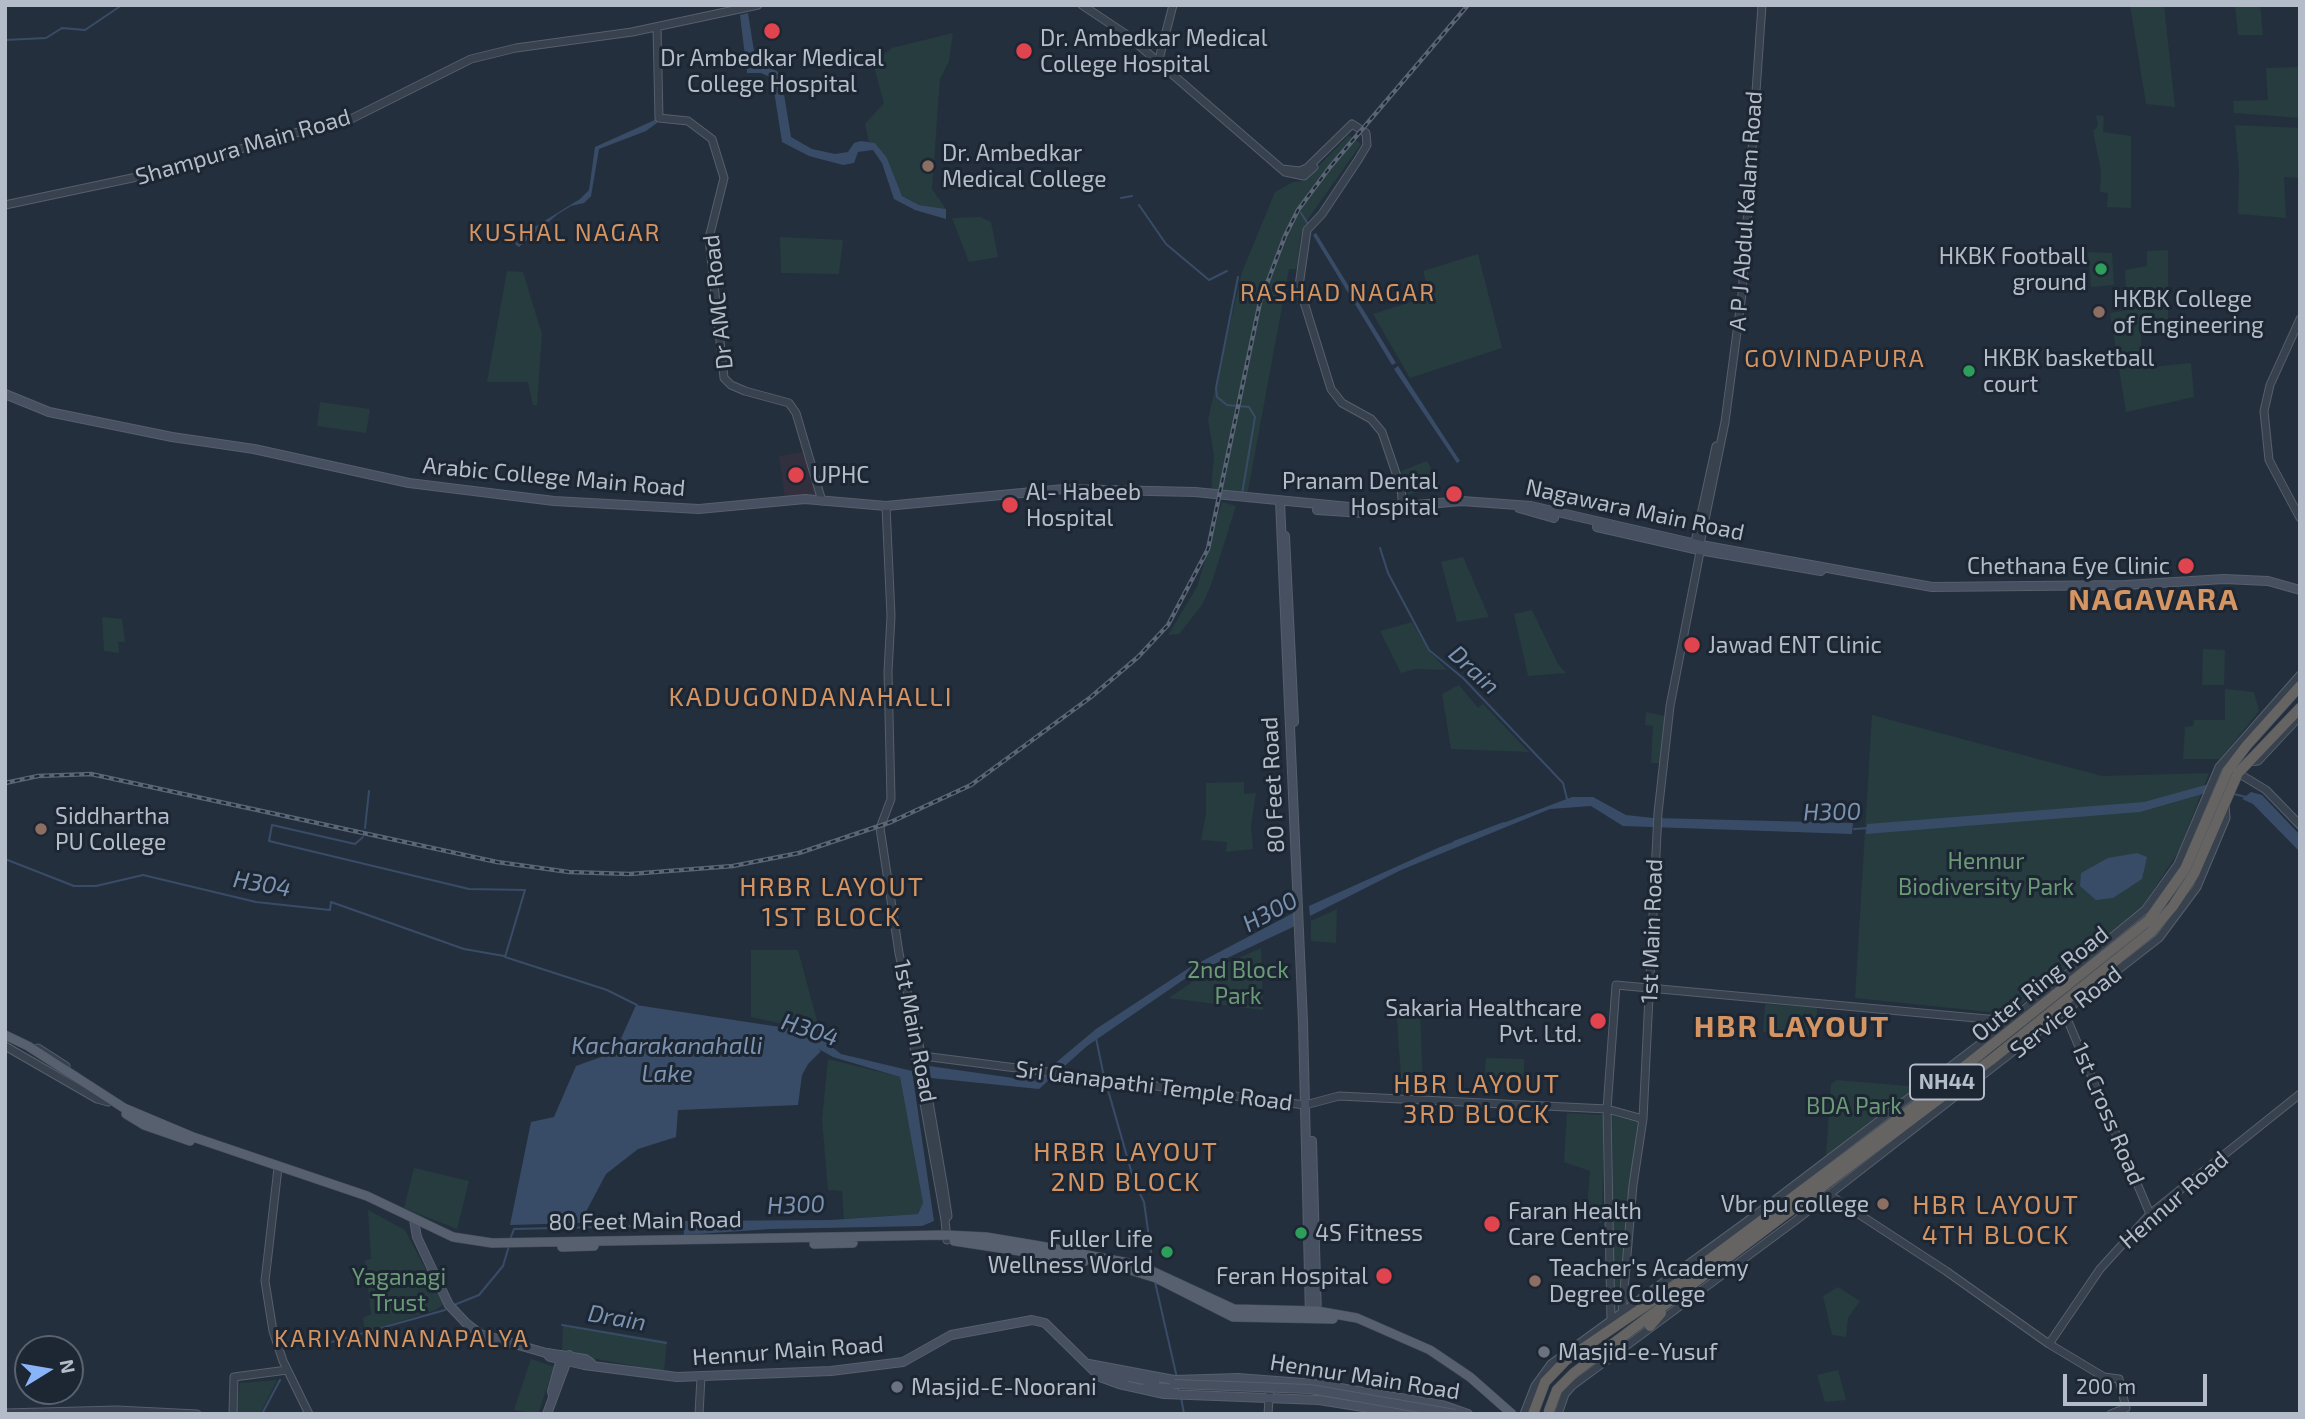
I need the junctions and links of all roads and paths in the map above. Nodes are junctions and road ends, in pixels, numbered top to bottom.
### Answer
1 (758, 5) edge
2 (1082, 5) edge
3 (1173, 5) edge
4 (1762, 5) edge
5 (657, 27) junction
6 (1158, 63) junction
7 (5, 205) edge
8 (2300, 319) edge
9 (5, 394) edge
10 (1193, 493) junction
11 (822, 501) junction
12 (1282, 504) junction
13 (886, 506) junction
14 (1403, 509) junction
15 (2300, 518) edge
16 (1698, 547) junction
17 (2300, 590) edge
18 (2300, 675) edge
19 (2300, 686) edge
20 (2300, 708) edge
21 (2300, 716) edge
22 (2244, 757) junction
23 (2228, 775) junction
24 (2219, 803) junction
25 (2300, 825) edge
26 (1650, 988) junction
27 (2065, 1014) junction
28 (2010, 1021) junction
29 (5, 1036) edge
30 (5, 1046) edge
31 (918, 1055) junction
32 (920, 1073) junction
33 (2300, 1094) edge
34 (100, 1095) junction
35 (1308, 1105) junction
36 (1607, 1109) junction
37 (1643, 1119) junction
38 (278, 1168) junction
39 (1828, 1195) junction
40 (2150, 1214) junction
41 (945, 1220) junction
42 (414, 1222) junction
43 (947, 1238) junction
44 (1650, 1293) junction
45 (1673, 1299) junction
46 (1644, 1307) junction
47 (1314, 1315) junction
48 (1626, 1315) junction
49 (1611, 1322) junction
50 (1650, 1326) junction
51 (2049, 1344) junction
52 (565, 1358) junction
53 (1089, 1364) junction
54 (287, 1370) junction
55 (701, 1377) junction
56 (1270, 1380) junction
57 (1177, 1387) junction
58 (1270, 1396) junction
59 (5, 1413) edge
60 (1549, 1413) edge
61 (197, 1414) edge
62 (233, 1414) edge
63 (309, 1414) edge
64 (547, 1414) edge
65 (699, 1414) edge
66 (1268, 1414) edge
67 (1407, 1414) edge
68 (1433, 1414) edge
69 (1455, 1414) edge
70 (1468, 1414) edge
71 (1506, 1414) edge
72 (1512, 1414) edge
73 (1524, 1414) edge
74 (1533, 1414) edge
75 (2111, 1414) edge

1 - 5 street, Shampura Main Road
2 - 6 street
3 - 6 street
4 - 16 street, A P J Abdul Kalam Road
5 - 7 street, Shampura Main Road
5 - 11 street, Dr AMC Road
6 - 14 street
8 - 15 street
9 - 11 main road, Arabic College Main Road
10 - 12 main road
10 - 12 main road
10 - 13 main road, Arabic College Main Road
11 - 13 main road, Arabic College Main Road
12 - 14 main road
12 - 35 main road, 80 Feet Road
13 - 31 street, 1st Main Road
14 - 16 main road, Nagawara Main Road
16 - 17 main road, Nagawara Main Road
16 - 26 street, 1st Main Road
18 - 23 street, Service Road
19 - 22 highway, NH44
20 - 22 highway, NH44
21 - 22 street
22 - 23 highway, Outer Ring Road / NH44
23 - 24 highway, Outer Ring Road / NH44
23 - 25 street
23 - 28 street, Service Road
24 - 27 street, Service Road
24 - 45 highway, Outer Ring Road / NH44
24 - 46 highway, Outer Ring Road / NH44
26 - 28 street
26 - 36 street
26 - 37 street, 1st Main Road
27 - 39 street, Service Road
27 - 40 street, 1st Cross Road
28 - 44 street, Service Road
29 - 34 main road
30 - 34 street
31 - 32 street, 1st Main Road
31 - 35 street, Sri Ganapathi Temple Road
32 - 41 street
32 - 41 street, 1st Main Road
33 - 40 street, Hennur Road
34 - 38 main road, 80 Feet Main Road
34 - 42 main road, 80 Feet Main Road
35 - 36 street, Sri Ganapathi Temple Road
35 - 47 main road, 80 Feet Road
36 - 37 street, Sri Ganapathi Temple Road
36 - 49 street
37 - 48 street, 1st Main Road
38 - 42 main road, 80 Feet Main Road
38 - 54 street
39 - 50 street, Service Road
39 - 51 street
40 - 51 street, Hennur Road
41 - 43 street, 1st Main Road
42 - 43 main road, 80 Feet Main Road
42 - 52 main road, Hennur Main Road
43 - 47 main road, 80 Feet Main Road
43 - 47 main road, 80 Feet Main Road
44 - 46 highway
44 - 48 street, Service Road
45 - 50 highway
45 - 60 highway, NH44
46 - 48 highway, Outer Ring Road / NH44
47 - 71 main road, 80 Feet Main Road
47 - 72 main road, 80 Feet Main Road
48 - 49 street, Service Road
48 - 60 highway
48 - 74 highway, NH44
49 - 73 street, Service Road
50 - 60 street, Service Road
51 - 75 street
52 - 55 main road, Hennur Main Road
52 - 64 main road
53 - 55 main road, Hennur Main Road
53 - 57 main road, Hennur Main Road
53 - 57 main road
53 - 57 main road, Hennur Main Road
54 - 62 street
54 - 63 street
55 - 65 street
56 - 57 main road, Hennur Main Road
56 - 58 street
56 - 70 main road, Hennur Main Road
57 - 58 main road, Hennur Main Road
57 - 68 main road, bridge
57 - 69 main road, bridge
58 - 66 street
58 - 67 main road, Hennur Main Road
59 - 61 street

